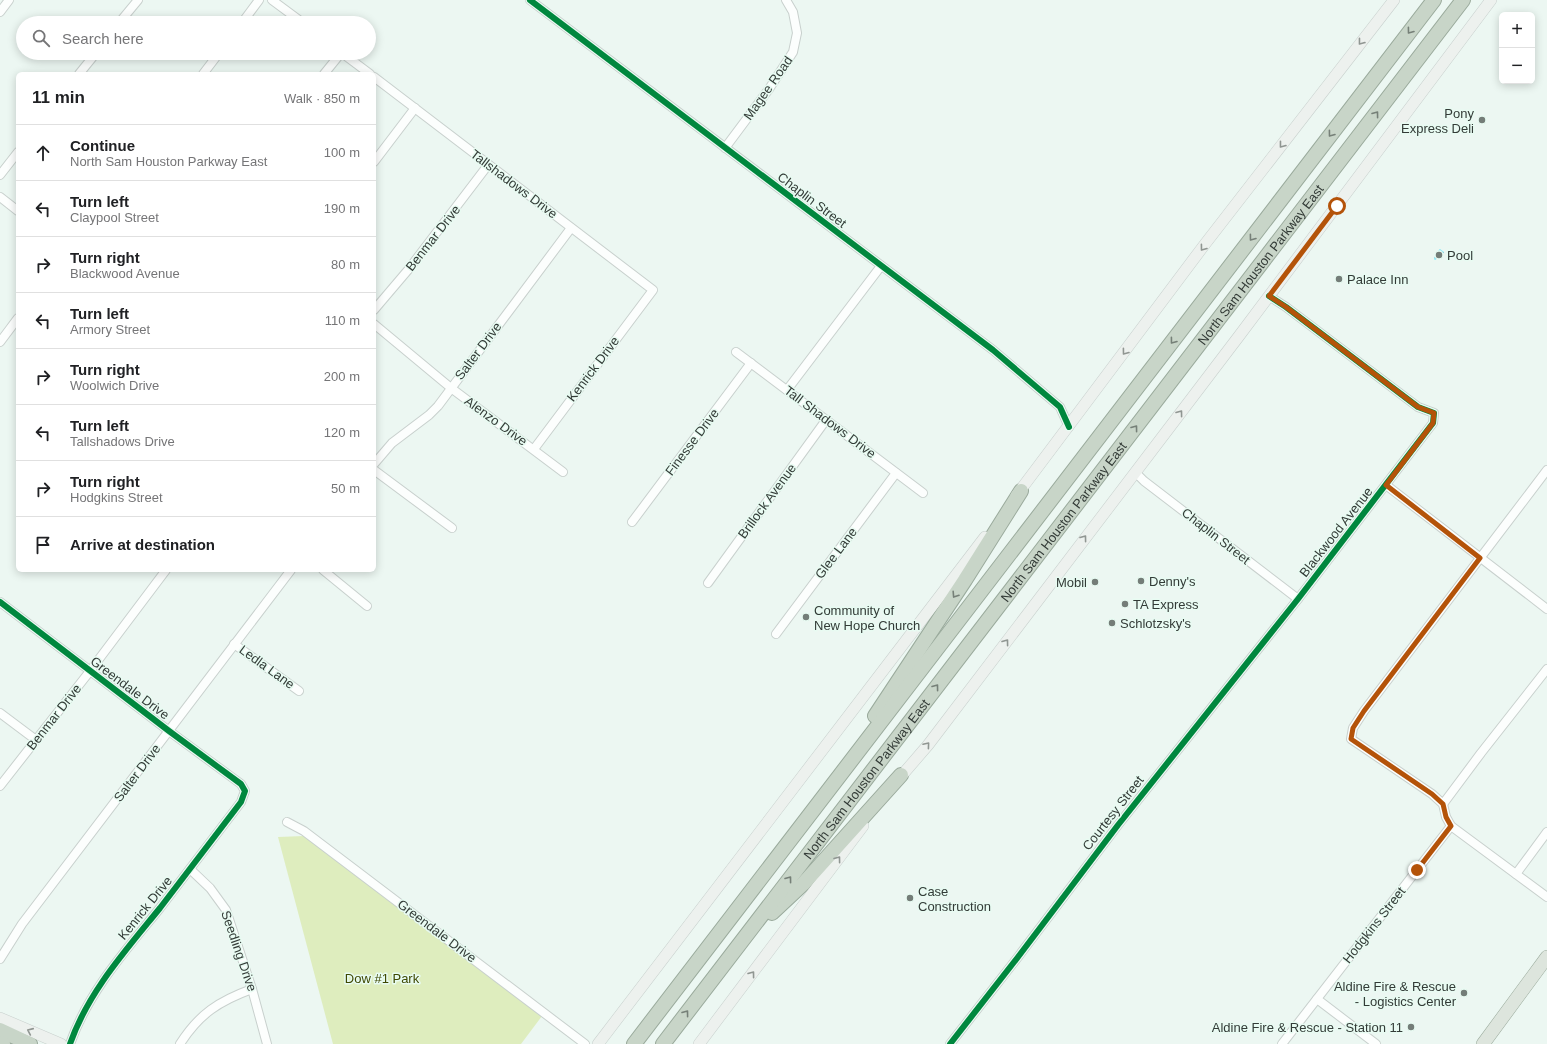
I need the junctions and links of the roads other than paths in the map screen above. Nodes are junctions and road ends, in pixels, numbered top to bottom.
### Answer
1 (9, 0) edge
2 (138, 0) edge
3 (259, 0) edge
4 (272, 0) edge
5 (530, 0) edge
6 (786, 0) edge
7 (1394, 0) edge
8 (1434, 0) edge
9 (1463, 0) edge
10 (1491, 0) edge
11 (0, 12) edge
12 (125, 16) edge
13 (247, 16) edge
14 (294, 16) edge
15 (90, 60) edge
16 (214, 60) edge
17 (335, 60) edge
18 (351, 60) edge
19 (81, 72) edge
20 (205, 72) edge
21 (326, 72) edge
22 (367, 72) edge
23 (376, 79) edge
24 (415, 108) junction
25 (725, 148) junction
26 (16, 155) edge
27 (376, 159) edge
28 (488, 165) junction
29 (0, 175) edge
30 (0, 197) edge
31 (16, 209) edge
32 (571, 228) junction
33 (881, 266) junction
34 (653, 290) joint
35 (1269, 296) junction
36 (376, 308) edge
37 (16, 321) edge
38 (376, 326) edge
39 (0, 342) edge
40 (736, 352) dead end
41 (752, 363) junction
42 (451, 388) junction
43 (787, 390) junction
44 (826, 420) junction
45 (1069, 427) junction
46 (534, 449) junction
47 (376, 462) edge
48 (1547, 470) edge
49 (376, 471) edge
50 (563, 472) dead end
51 (1135, 472) junction
52 (896, 473) junction
53 (1386, 485) junction
54 (1021, 491) junction
55 (923, 493) dead end
56 (632, 522) dead end
57 (452, 528) dead end
58 (1480, 558) junction
59 (164, 572) edge
60 (290, 572) edge
61 (325, 572) edge
62 (708, 583) dead end
63 (1298, 599) junction
64 (0, 602) edge
65 (367, 606) dead end
66 (1547, 609) edge
67 (776, 634) dead end
68 (234, 644) junction
69 (1547, 669) edge
70 (90, 671) junction
71 (299, 691) dead end
72 (0, 713) edge
73 (169, 731) junction
74 (36, 740) junction
75 (902, 775) junction
76 (0, 786) edge
77 (245, 791) joint
78 (1443, 804) junction
79 (287, 822) dead end
80 (1451, 826) junction
81 (1547, 832) edge
82 (190, 869) junction
83 (1516, 874) junction
84 (1547, 898) edge
85 (724, 928) junction
86 (740, 943) junction
87 (1547, 957) edge
88 (0, 959) edge
89 (252, 989) junction
90 (1317, 999) junction
91 (0, 1018) edge
92 (0, 1030) edge
93 (0, 1043) edge
94 (3, 1044) edge
95 (30, 1044) edge
96 (60, 1044) edge
97 (70, 1044) edge
98 (180, 1044) edge
99 (267, 1044) edge
100 (586, 1044) edge
101 (598, 1044) edge
102 (634, 1044) edge
103 (663, 1044) edge
104 (699, 1044) edge
105 (950, 1044) edge
106 (1282, 1044) edge
107 (1376, 1044) edge
108 (1483, 1044) edge

1 - 11 street
2 - 12 street
3 - 13 street
4 - 14 street
5 - 25 street, Chaplin Street
6 - 25 street, Magee Road
7 -> 45 main road
8 -> 85 highway, North Sam Houston Parkway East
86 -> 9 highway, North Sam Houston Parkway East
10 - 35 main road, North Sam Houston Parkway East
15 - 19 street
16 - 20 street
17 - 21 street
18 - 22 street
23 - 24 street, Tallshadows Drive
24 - 27 street
24 - 28 street, Tallshadows Drive
25 - 33 street, Chaplin Street
26 - 29 street
28 - 32 street, Tallshadows Drive
28 - 36 street, Benmar Drive
30 - 31 street
32 - 34 street, Tallshadows Drive
32 - 42 street, Salter Drive
33 - 43 street
33 - 45 street, Chaplin Street
34 - 46 street, Kenrick Drive
51 -> 35 main road, North Sam Houston Parkway East
35 - 53 street, Blackwood Avenue
37 - 39 street
38 - 42 street, Alenzo Drive
40 - 41 street, Tall Shadows Drive
41 - 43 street, Tall Shadows Drive
41 - 56 street, Finesse Drive
42 - 46 street, Alenzo Drive
42 - 47 street, Salter Drive
43 - 44 street, Tall Shadows Drive
44 - 52 street, Tall Shadows Drive
44 - 62 street, Brillock Avenue
45 - 54 main road
46 - 50 street, Alenzo Drive
48 - 58 street
49 - 57 street
51 - 63 street, Chaplin Street
75 -> 51 main road, North Sam Houston Parkway East
52 - 55 street, Tall Shadows Drive
52 - 67 street, Glee Lane
53 - 58 street
53 - 63 street, Blackwood Avenue
54 -> 85 highway
54 - 101 main road
58 - 66 street
58 - 78 street
59 - 70 street, Benmar Drive
60 - 68 street, Salter Drive
61 - 65 street
63 - 105 street, Courtesy Street
64 - 70 street, Greendale Drive
68 - 71 street, Ledla Lane
68 - 73 street, Salter Drive
69 - 78 street
70 - 73 street, Greendale Drive
70 - 74 street, Benmar Drive
72 - 74 street
73 - 77 street, Greendale Drive
73 - 88 street, Salter Drive
74 - 76 street, Benmar Drive
75 - 86 highway
104 -> 75 main road, North Sam Houston Parkway East
77 - 82 street, Kenrick Drive
78 - 80 street
79 - 100 street, Greendale Drive
80 - 83 street
80 - 90 street, Hodgkins Street
81 - 83 street
82 - 89 street, Seedling Drive
82 - 97 street, Kenrick Drive
83 - 84 street
85 - 102 highway, North Sam Houston Parkway East
103 -> 86 highway, North Sam Houston Parkway East
87 - 108 main road
89 - 98 street
89 - 99 street, Seedling Drive
90 - 106 street, Hodgkins Street
90 - 107 street
96 -> 91 main road
92 - 95 highway
93 - 94 highway

